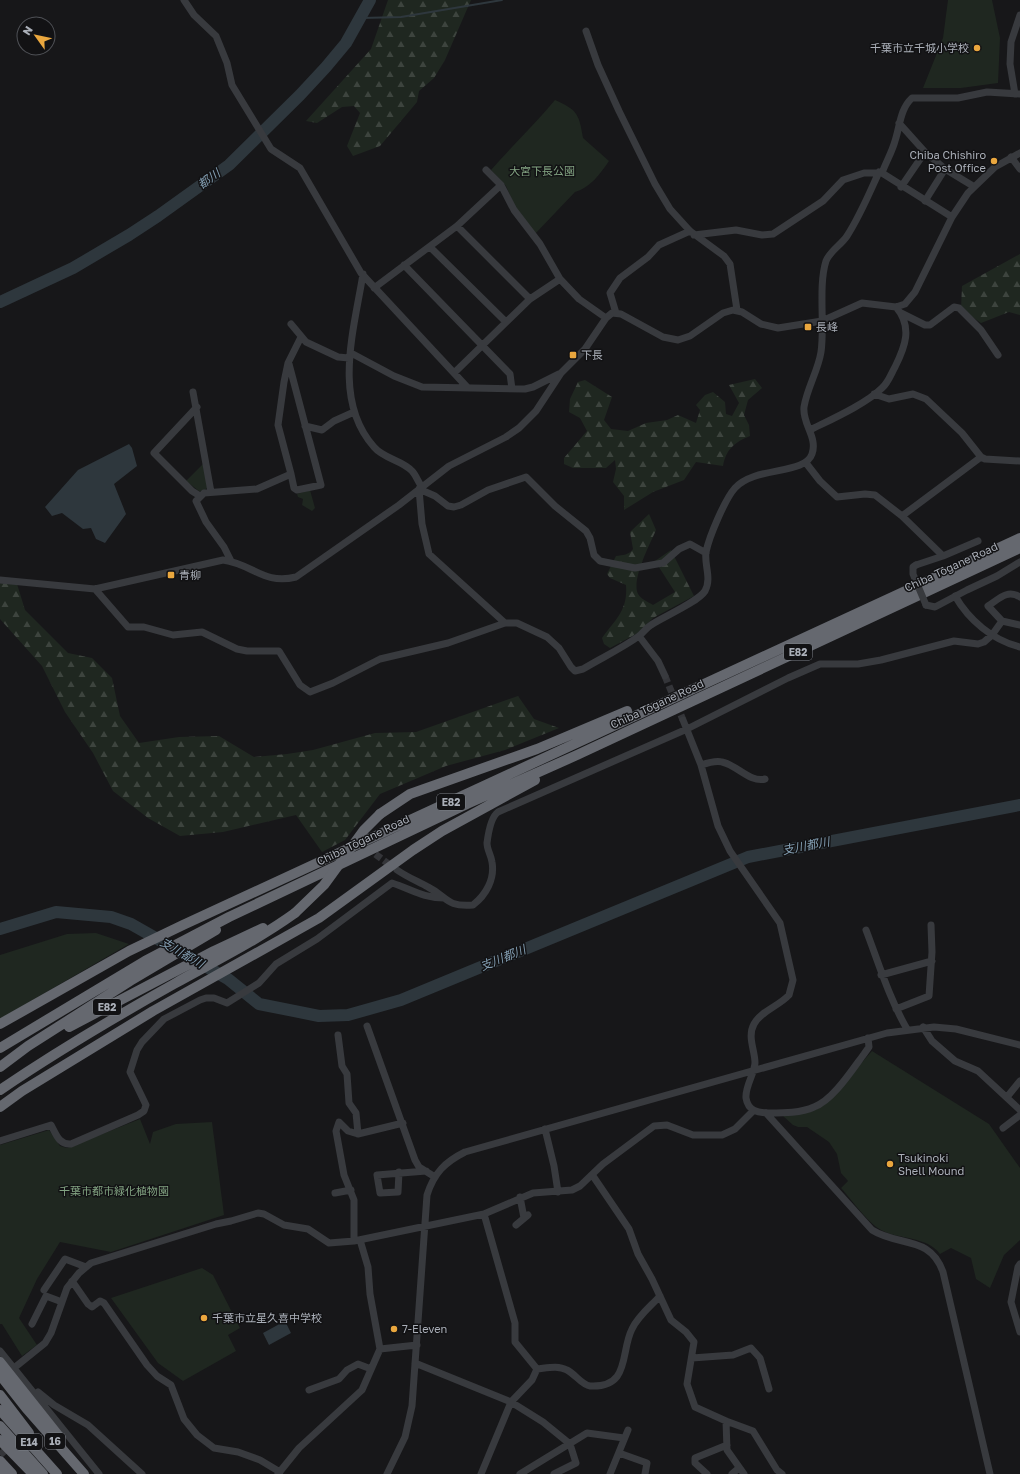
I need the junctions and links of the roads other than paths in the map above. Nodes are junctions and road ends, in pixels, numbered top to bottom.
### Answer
1 (184, 0) edge
2 (1020, 15) edge
3 (586, 31) dead end
4 (1017, 94) edge
5 (899, 124) junction
6 (926, 152) junction
7 (1020, 153) edge
8 (1011, 157) junction
9 (945, 169) junction
10 (1020, 169) edge
11 (486, 170) dead end
12 (880, 173) junction
13 (501, 185) junction
14 (973, 186) junction
15 (901, 187) junction
16 (925, 201) junction
17 (952, 217) junction
18 (457, 226) junction
19 (692, 233) junction
20 (430, 247) junction
21 (404, 265) junction
22 (363, 274) junction
23 (560, 278) junction
24 (374, 288) junction
25 (530, 299) junction
26 (737, 310) junction
27 (898, 310) junction
28 (616, 313) junction
29 (606, 318) junction
30 (822, 321) junction
31 (506, 322) junction
32 (291, 324) dead end
33 (301, 337) junction
34 (482, 346) junction
35 (998, 355) dead end
36 (350, 356) junction
37 (288, 363) junction
38 (454, 373) junction
39 (561, 373) junction
40 (467, 387) junction
41 (512, 388) junction
42 (193, 392) dead end
43 (874, 394) junction
44 (197, 407) junction
45 (354, 412) junction
46 (305, 426) junction
47 (810, 430) junction
48 (981, 457) junction
49 (1020, 461) edge
50 (806, 463) junction
51 (291, 474) junction
52 (420, 488) junction
53 (211, 492) junction
54 (200, 496) junction
55 (902, 516) junction
56 (1020, 538) edge
57 (978, 541) dead end
58 (1020, 548) edge
59 (706, 553) junction
60 (943, 556) junction
61 (231, 561) junction
62 (1020, 562) edge
63 (0, 580) edge
64 (95, 589) junction
65 (955, 596) junction
66 (1020, 597) edge
67 (1002, 621) junction
68 (505, 623) junction
69 (1020, 625) edge
70 (992, 635) junction
71 (639, 636) junction
72 (1020, 647) edge
73 (665, 676) tunnel mouth
74 (718, 676) junction
75 (683, 720) tunnel mouth
76 (687, 729) junction
77 (577, 755) junction
78 (701, 765) junction
79 (765, 779) dead end
80 (398, 870) tunnel mouth
81 (444, 898) junction
82 (294, 913) junction
83 (931, 925) dead end
84 (866, 930) dead end
85 (199, 936) junction
86 (932, 961) junction
87 (881, 975) junction
88 (896, 1009) junction
89 (0, 1024) edge
90 (367, 1026) dead end
91 (923, 1027) junction
92 (907, 1029) junction
93 (338, 1035) dead end
94 (868, 1038) junction
95 (1020, 1045) edge
96 (0, 1048) edge
97 (0, 1065) edge
98 (754, 1071) junction
99 (1020, 1081) edge
100 (0, 1090) edge
101 (1008, 1097) junction
102 (0, 1107) edge
103 (1020, 1110) edge
104 (754, 1111) junction
105 (766, 1113) junction
106 (1020, 1114) edge
107 (403, 1123) junction
108 (1004, 1128) dead end
109 (545, 1129) junction
110 (358, 1134) junction
111 (0, 1141) edge
112 (426, 1171) junction
113 (399, 1172) dead end
114 (593, 1176) junction
115 (435, 1177) junction
116 (351, 1190) junction
117 (558, 1192) junction
118 (335, 1193) dead end
119 (520, 1197) junction
120 (484, 1214) junction
121 (516, 1225) dead end
122 (424, 1226) junction
123 (357, 1240) junction
124 (1020, 1264) edge
125 (86, 1267) junction
126 (72, 1281) junction
127 (44, 1290) dead end
128 (660, 1296) junction
129 (62, 1302) junction
130 (32, 1324) dead end
131 (1020, 1332) edge
132 (416, 1345) junction
133 (380, 1349) junction
134 (0, 1351) edge
135 (692, 1358) junction
136 (0, 1362) edge
137 (416, 1363) junction
138 (14, 1368) junction
139 (371, 1369) junction
140 (537, 1369) junction
141 (0, 1375) edge
142 (769, 1389) dead end
143 (31, 1390) junction
144 (309, 1390) dead end
145 (0, 1395) edge
146 (511, 1402) junction
147 (0, 1410) edge
148 (726, 1421) junction
149 (0, 1426) edge
150 (628, 1430) dead end
151 (624, 1438) junction
152 (0, 1440) edge
153 (570, 1444) junction
154 (727, 1445) junction
155 (38, 1452) junction
156 (619, 1453) junction
157 (0, 1461) edge
158 (74, 1462) junction
159 (739, 1468) junction
160 (279, 1473) edge
161 (779, 1473) edge
162 (12, 1474) edge
163 (33, 1474) edge
164 (43, 1474) edge
165 (57, 1474) edge
166 (84, 1474) edge
167 (99, 1474) edge
168 (142, 1474) edge
169 (387, 1474) edge
170 (481, 1474) edge
171 (520, 1474) edge
172 (554, 1474) edge
173 (610, 1474) edge
174 (645, 1474) edge
175 (707, 1474) edge
176 (732, 1474) edge
177 (744, 1474) edge
178 (990, 1474) edge

1 - 22 street
2 - 4 street
3 - 19 street
4 - 5 street
5 - 6 street
5 - 12 street
6 - 9 street
6 - 15 street
7 - 8 street
8 - 10 street
8 - 14 street
9 - 14 street
9 - 16 street
11 - 13 street
12 - 15 street
12 - 19 street
12 - 30 street
13 - 18 street
13 - 23 street
14 - 17 street
15 - 16 street
16 - 17 street
17 - 27 street
18 - 20 street
18 - 25 street
19 - 26 street
19 - 28 street
20 - 21 street
20 - 31 street
21 - 24 street
21 - 34 street
22 - 24 street
22 - 36 street
23 - 25 street
23 - 29 street
24 - 38 street
25 - 31 street
26 - 28 street
26 - 30 street
27 - 30 street
27 - 35 street
27 - 43 street
28 - 29 street
29 - 39 street
30 - 47 street
31 - 34 street
32 - 33 street
33 - 36 street
33 - 37 street
34 - 38 street
34 - 41 street
36 - 40 street
36 - 45 street
37 - 46 street
37 - 51 street
38 - 40 street
39 - 41 street
39 - 52 street
40 - 41 street
42 - 44 street
43 - 47 street
43 - 48 street
44 - 53 street
44 - 54 street
45 - 46 street
45 - 52 street
46 - 51 street
47 - 50 street
48 - 49 street
48 - 55 street
50 - 55 street
50 - 59 street
51 - 53 street
52 - 59 street
52 - 61 street
52 - 68 street
53 - 54 street
54 - 61 street
55 - 60 street
56 - 74 highway, Chiba Tōgane Road / E82
57 - 60 street
58 - 77 highway, Chiba Tōgane Road / E82
59 - 71 street
60 - 65 street, bridge
61 - 64 street
62 - 65 street
63 - 64 street
64 - 68 street
65 - 70 street
66 - 67 street
67 - 69 street
67 - 70 street
68 - 71 street
70 - 72 street
70 - 76 street
71 - 73 street
74 - 82 highway, E82, bridge
74 - 89 highway, E82
75 - 76 street
76 - 78 street
76 - 81 street
77 - 85 highway, Chiba Tōgane Road / E82
77 - 102 highway
78 - 79 street
78 - 98 street
80 - 81 street
81 - 111 street
82 - 97 highway, E82
82 - 100 highway
83 - 86 street
84 - 87 street
85 - 96 highway, E82
85 - 97 highway, E82
86 - 87 street
86 - 88 street
87 - 88 street
88 - 92 street
90 - 107 street
91 - 92 street
91 - 95 street
91 - 101 street
92 - 94 street
93 - 110 street
94 - 98 street
94 - 105 street
98 - 104 street
98 - 109 street
99 - 101 street
101 - 103 street
104 - 105 street
104 - 114 street
105 - 178 street
106 - 108 street
107 - 110 street
107 - 112 street
109 - 115 street
109 - 117 street
110 - 116 street
112 - 113 street
112 - 115 street
114 - 117 street
114 - 128 street
115 - 122 street
116 - 118 street
116 - 123 street
117 - 119 street
119 - 120 street
119 - 121 street
120 - 122 street
120 - 140 street
122 - 123 street
122 - 132 street
123 - 125 street
123 - 133 street
124 - 131 street
125 - 126 street
125 - 127 street
126 - 129 street
126 - 160 street
128 - 135 street
128 - 140 street
129 - 130 street
129 - 138 street
132 - 133 street
132 - 137 street
133 - 139 street
134 - 138 street
135 - 142 street
135 - 148 street
136 - 158 highway
137 - 146 street
137 - 169 street
138 - 143 street
139 - 144 street
139 - 160 street
140 - 146 street
141 - 158 highway, 16
143 - 167 street
143 - 168 street
145 - 155 highway, bridge
146 - 153 street
146 - 170 street
147 - 155 highway, E14, bridge
148 - 154 street
148 - 161 street
149 - 164 highway, E14, bridge
150 - 151 street
151 - 153 street
151 - 156 street
152 - 163 highway, bridge
153 - 171 street
153 - 172 street
154 - 159 street
154 - 175 street
155 - 165 highway, E14, bridge
156 - 173 street
156 - 174 street
157 - 162 highway
158 - 166 highway, 16
159 - 176 street
159 - 177 street

